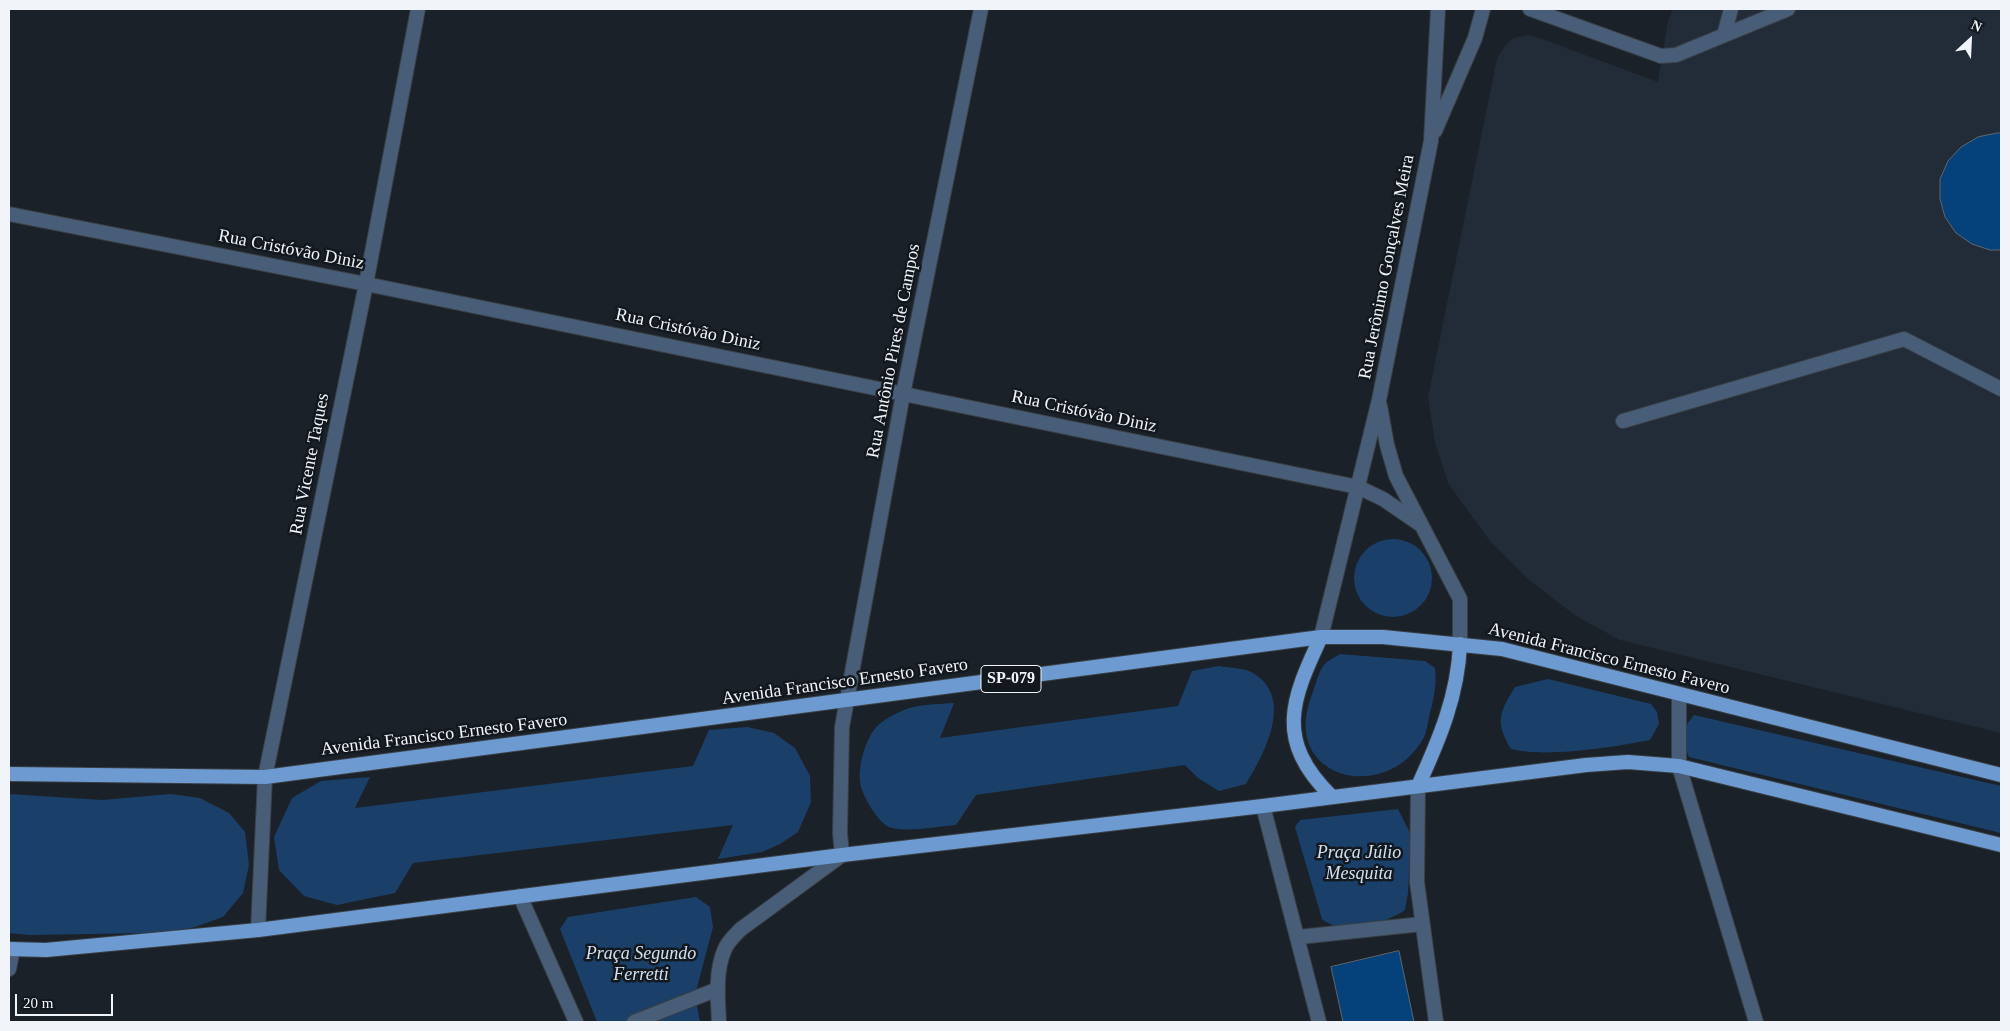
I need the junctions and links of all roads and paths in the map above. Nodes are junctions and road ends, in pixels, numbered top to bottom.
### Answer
1 (418, 9) edge
2 (981, 9) edge
3 (1438, 9) edge
4 (1483, 9) edge
5 (1530, 9) edge
6 (1732, 9) edge
7 (1788, 9) edge
8 (1724, 35) junction
9 (1431, 141) junction
10 (9, 214) edge
11 (366, 284) junction
12 (2001, 389) edge
13 (903, 394) junction
14 (1379, 400) junction
15 (1623, 421) dead end
16 (1358, 487) junction
17 (1422, 526) junction
18 (1321, 637) junction
19 (1460, 644) junction
20 (1679, 695) junction
21 (848, 701) junction
22 (1679, 766) junction
23 (9, 774) edge
24 (2001, 775) edge
25 (265, 777) junction
26 (1418, 786) junction
27 (1331, 796) junction
28 (1263, 806) junction
29 (2001, 845) edge
30 (842, 855) junction
31 (520, 896) junction
32 (1422, 924) junction
33 (258, 930) junction
34 (1299, 937) junction
35 (11, 949) edge
36 (9, 969) edge
37 (718, 989) junction
38 (576, 1022) edge
39 (634, 1022) edge
40 (719, 1022) edge
41 (1319, 1022) edge
42 (1436, 1022) edge
43 (1756, 1022) edge

1 - 11 street, Rua Vicente Taques
2 - 13 street, Rua Antônio Pires de Campos
3 - 9 street, Rua Jerônimo Gonçalves Meira
4 - 9 street, Rua Jerônimo Gonçalves Meira
5 - 8 street
6 - 8 street
7 - 8 street
9 - 14 street, Rua Jerônimo Gonçalves Meira
10 - 11 street, Rua Cristóvão Diniz
11 - 13 street, Rua Cristóvão Diniz
11 - 25 street, Rua Vicente Taques
12 - 15 street
13 - 16 street, Rua Cristóvão Diniz
13 - 21 street, Rua Antônio Pires de Campos
14 - 16 street, Rua Jerônimo Gonçalves Meira
14 - 17 street, Rua Jerônimo Gonçalves Meira
16 - 17 street, Rua Cristóvão Diniz
16 - 18 street, Rua Jerônimo Gonçalves Meira
17 - 19 street, Rua Jerônimo Gonçalves Meira
18 - 19 main road, Avenida Francisco Ernesto Favero / SP-079
18 - 21 main road, Avenida Francisco Ernesto Favero / SP-079
18 - 27 main road
19 - 20 main road, Avenida Francisco Ernesto Favero / SP-079
19 - 26 main road
20 - 22 street
20 - 24 main road, Avenida Francisco Ernesto Favero / SP-079
21 - 25 main road, Avenida Francisco Ernesto Favero / SP-079
21 - 30 street, Rua Antônio Pires de Campos
22 - 26 main road
22 - 29 main road
22 - 43 street
23 - 25 main road, Avenida Francisco Ernesto Favero / SP-079
25 - 33 street, Rua Vicente Taques
26 - 27 main road
26 - 32 street
27 - 28 main road
28 - 30 main road
28 - 34 street
30 - 31 main road
30 - 37 street
31 - 33 main road
31 - 38 street
32 - 34 street
32 - 42 street
33 - 35 main road
34 - 41 street
35 - 36 street
37 - 39 street
37 - 40 street

